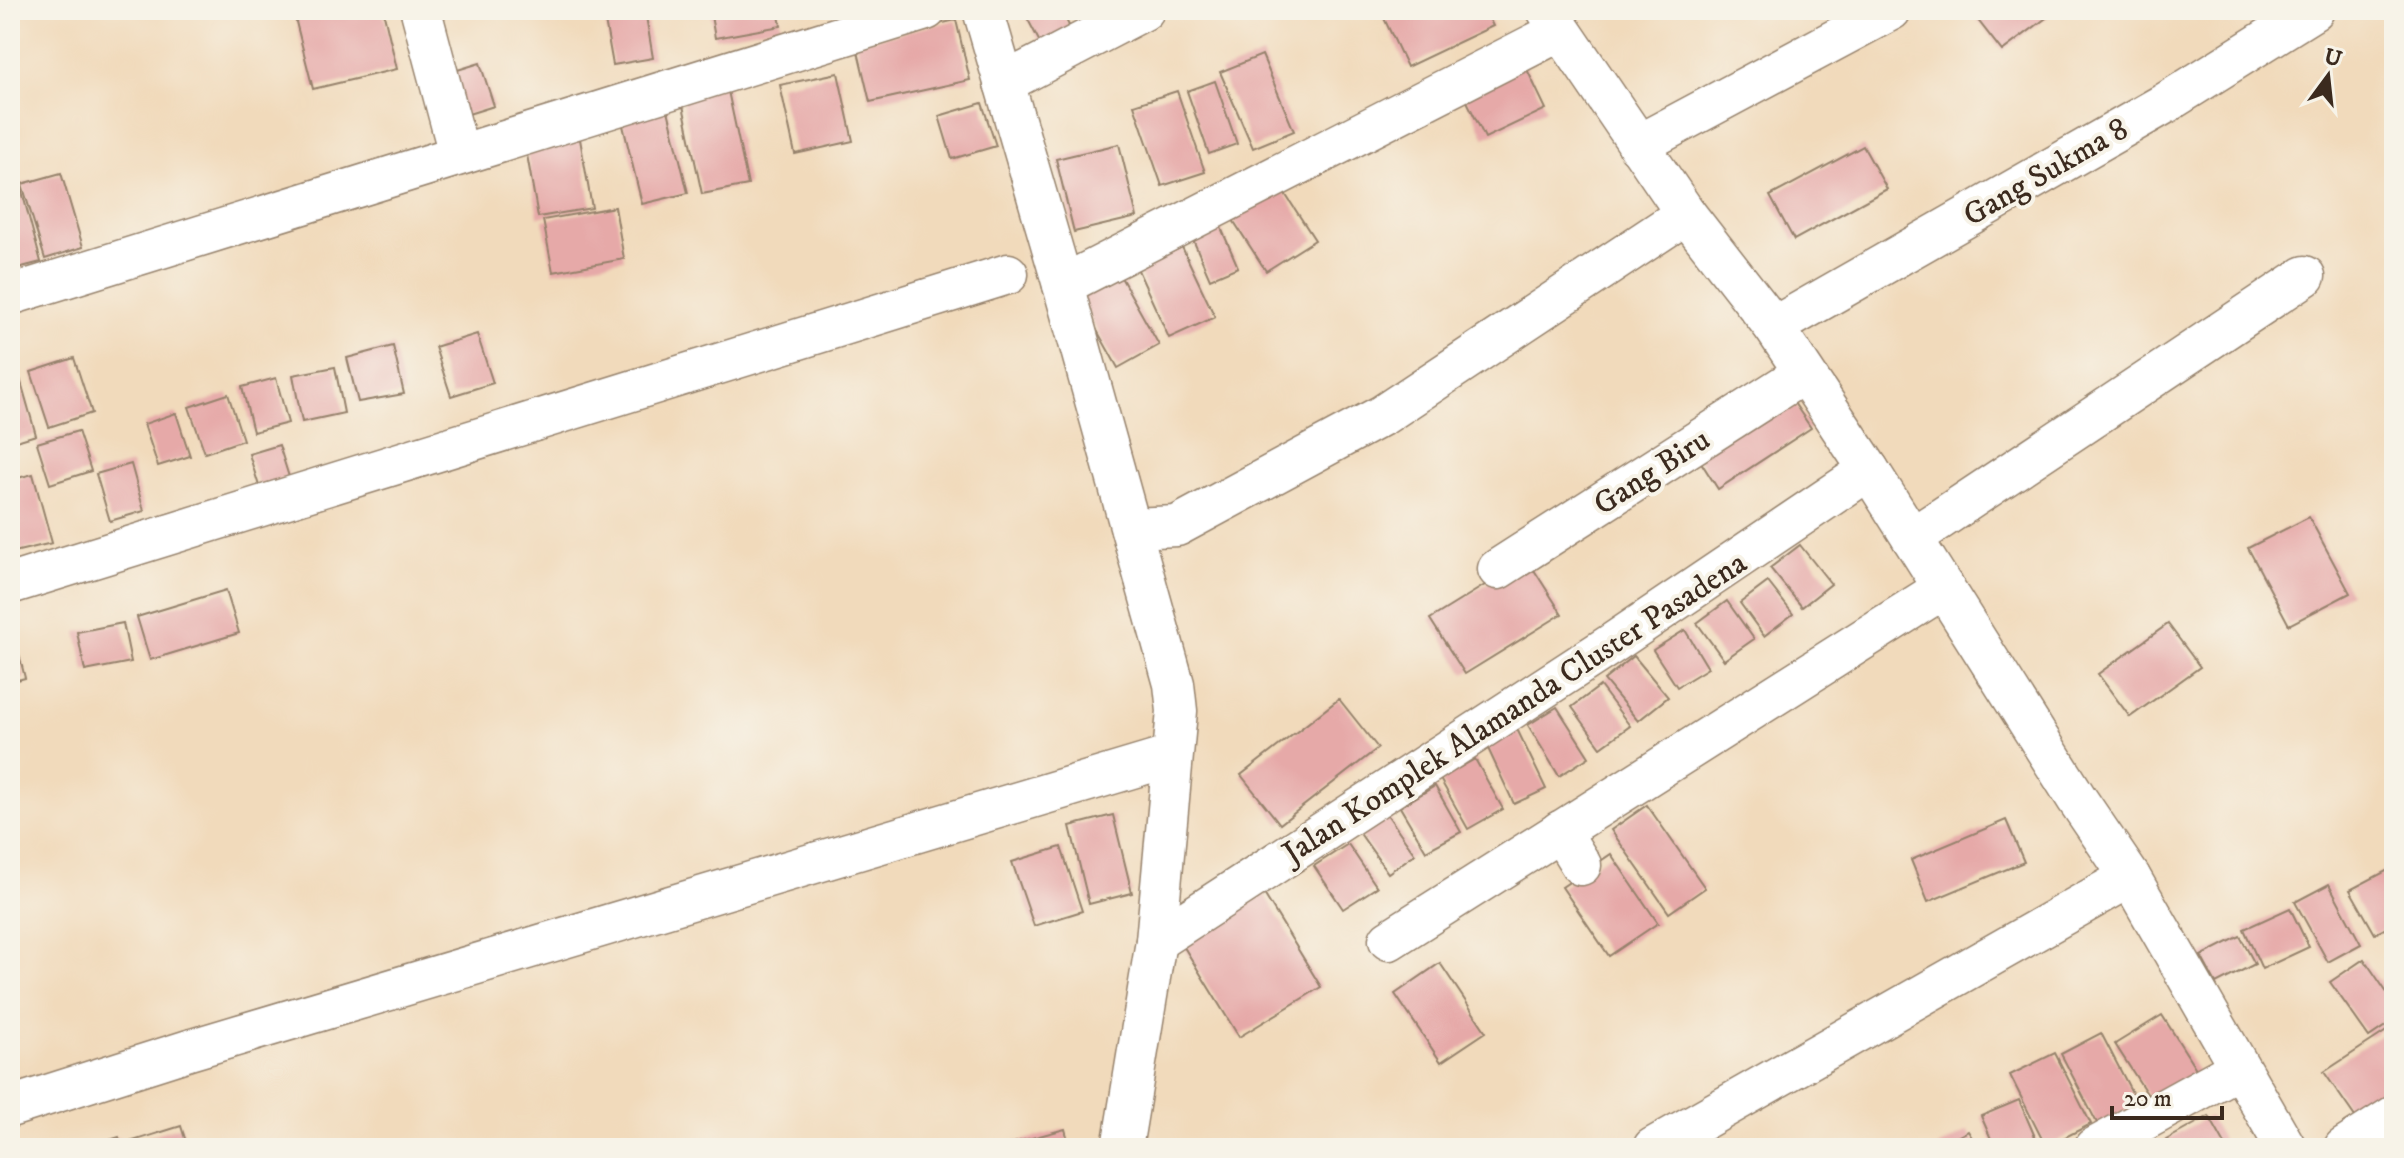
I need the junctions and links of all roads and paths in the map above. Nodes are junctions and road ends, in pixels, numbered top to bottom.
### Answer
1 (926, 10) edge
2 (983, 10) edge
3 (1144, 10) edge
4 (1891, 10) edge
5 (2314, 10) edge
6 (421, 11) edge
7 (1554, 21) edge
8 (1004, 83) junction
9 (1638, 145) junction
10 (459, 154) junction
11 (1686, 214) junction
12 (1008, 274) dead end
13 (2305, 276) dead end
14 (1063, 285) junction
15 (10, 295) edge
16 (1774, 327) junction
17 (1804, 373) junction
18 (1869, 470) junction
19 (1131, 528) junction
20 (1912, 538) junction
21 (1498, 569) dead end
22 (10, 584) edge
23 (1944, 588) junction
24 (1172, 756) junction
25 (1560, 831) junction
26 (1581, 865) dead end
27 (2130, 877) junction
28 (1389, 940) dead end
29 (1156, 941) junction
30 (2239, 1068) junction
31 (10, 1107) edge
32 (2394, 1116) edge
33 (1122, 1148) edge
34 (1653, 1148) edge
35 (2094, 1148) edge
36 (2286, 1148) edge
37 (2344, 1148) edge

1 - 10 street
2 - 8 street
3 - 8 street
4 - 9 street
5 - 16 street, Gang Sukma 8
6 - 10 street
7 - 9 street
7 - 14 street
8 - 14 street
9 - 11 street
10 - 15 street
11 - 16 street
11 - 19 street
12 - 22 street
13 - 20 street
14 - 19 street
16 - 17 street
17 - 18 street
17 - 21 street, Gang Biru
18 - 20 street
18 - 29 street, Jalan Komplek Alamanda Cluster Pasadena
19 - 24 street
20 - 23 street
23 - 25 street
23 - 27 street
24 - 29 street
24 - 31 street
25 - 26 street
25 - 28 street
27 - 30 street
27 - 34 street
29 - 33 street
30 - 35 street
30 - 36 street
32 - 37 street

